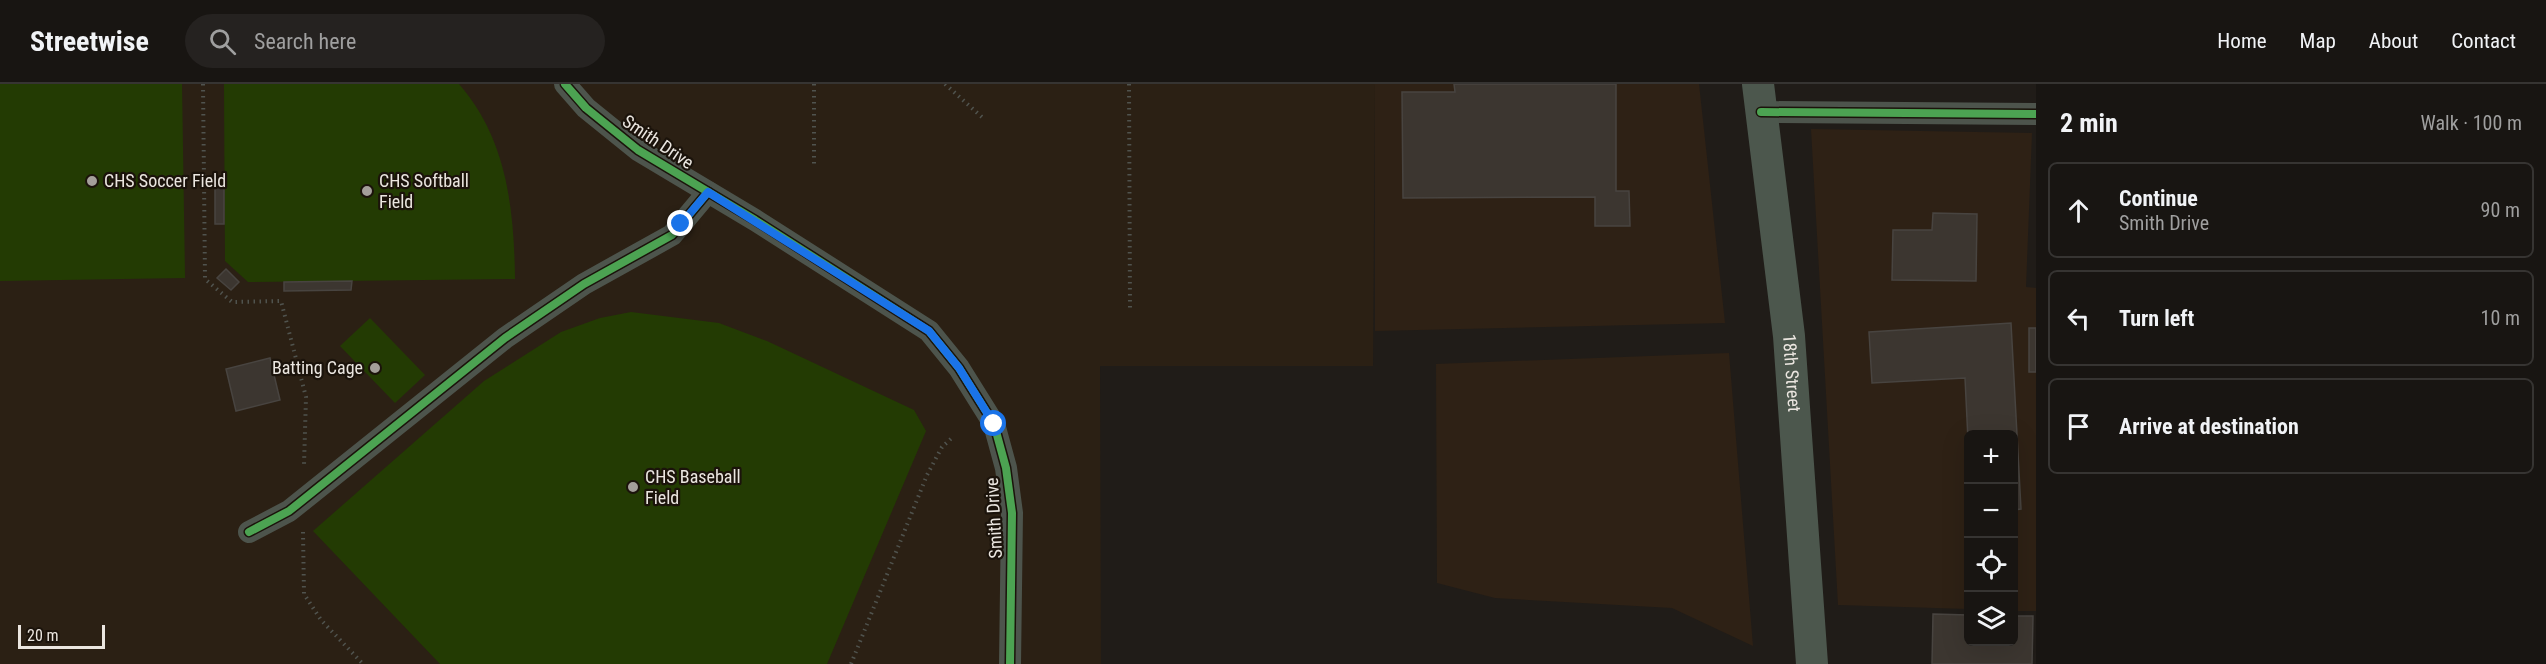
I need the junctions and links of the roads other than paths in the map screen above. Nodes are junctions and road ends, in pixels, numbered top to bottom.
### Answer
1 (565, 84) edge
2 (1759, 98) edge
3 (2036, 114) edge
4 (708, 192) junction
5 (249, 532) dead end
6 (1010, 664) edge
7 (1812, 664) edge

1 - 4 street, Smith Drive
2 - 3 street
2 - 7 main road, 18th Street
4 - 5 street
4 - 6 street, Smith Drive

